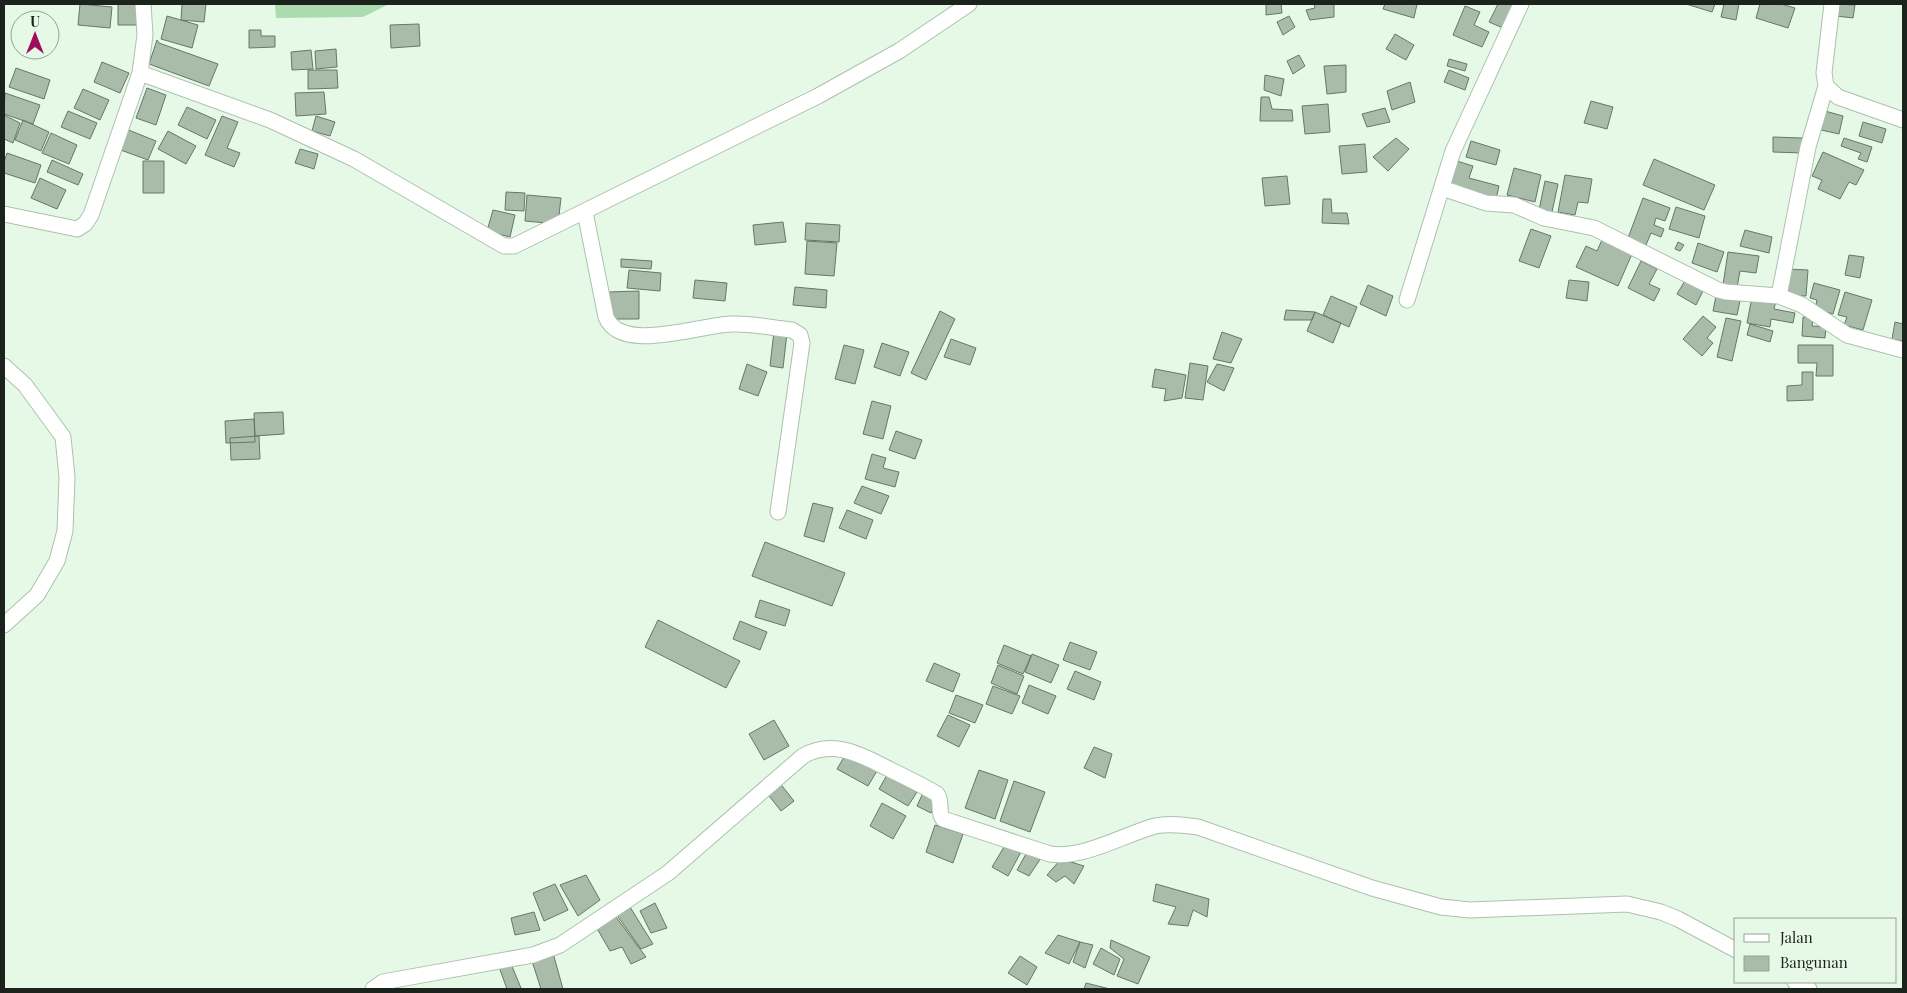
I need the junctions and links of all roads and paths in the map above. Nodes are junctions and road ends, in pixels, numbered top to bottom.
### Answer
1 (143, 4) edge
2 (969, 4) edge
3 (1521, 4) edge
4 (1832, 4) edge
5 (140, 73) junction
6 (1826, 86) junction
7 (1903, 120) edge
8 (1442, 188) junction
9 (585, 212) junction
10 (4, 214) edge
11 (1779, 296) junction
12 (1407, 300) dead end
13 (1903, 350) edge
14 (4, 366) edge
15 (778, 512) dead end
16 (4, 625) edge
17 (1734, 949) edge
18 (1797, 983) edge
19 (373, 989) edge
20 (1809, 989) edge

1 - 5 street
2 - 9 street
3 - 8 street
4 - 6 street
5 - 9 street
5 - 10 street
6 - 7 street
6 - 11 street
8 - 11 street
8 - 12 street
9 - 15 street
11 - 13 street
14 - 16 street
17 - 19 street
18 - 20 street

